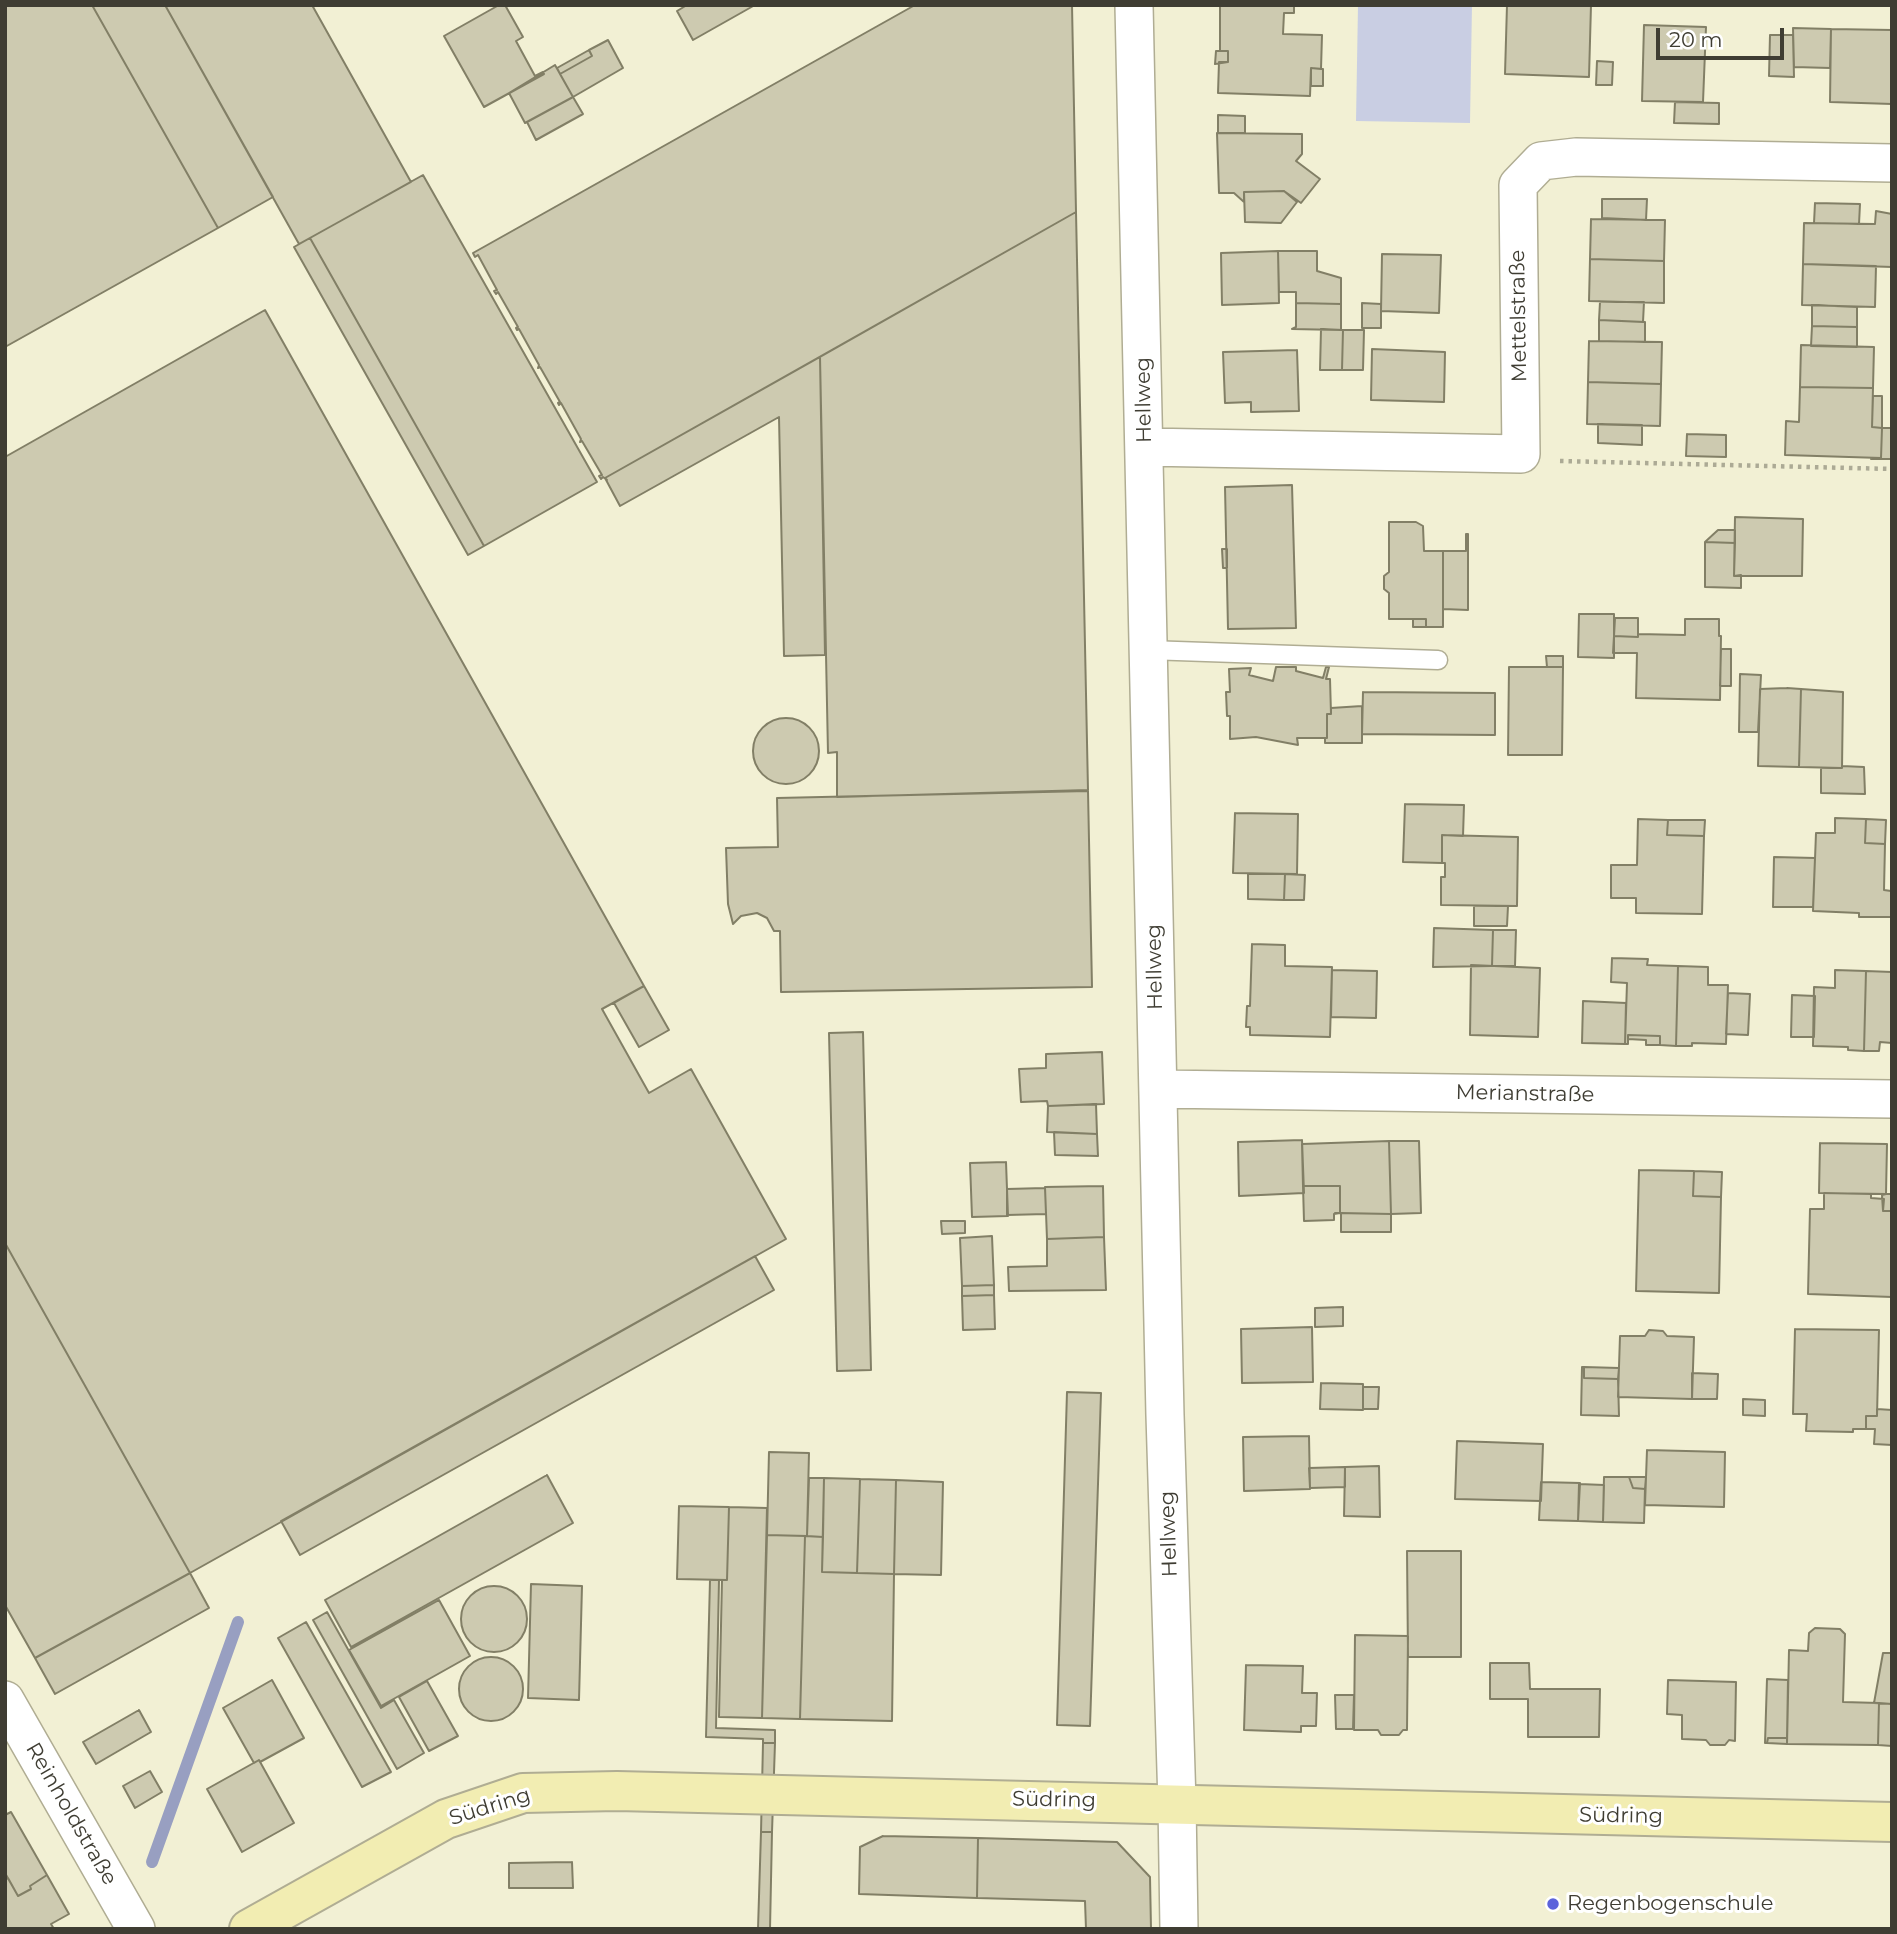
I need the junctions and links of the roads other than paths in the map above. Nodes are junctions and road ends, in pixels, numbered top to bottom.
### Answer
1 (1134, 5) edge
2 (1892, 163) edge
3 (1145, 447) junction
4 (1148, 650) junction
5 (1438, 660) dead end
6 (1158, 1089) junction
7 (1892, 1099) edge
8 (5, 1700) edge
9 (1177, 1803) junction
10 (1892, 1822) edge
11 (136, 1929) edge
12 (249, 1929) edge
13 (1179, 1929) edge

1 - 3 street, Hellweg
2 - 3 street, Mettelstraße
3 - 4 street, Hellweg
4 - 5 lane
4 - 6 street, Hellweg
6 - 7 street, Merianstraße
6 - 9 street, Hellweg
8 - 11 street, Reinholdstraße
9 - 10 main road, Südring
9 - 12 main road, Südring
9 - 13 street, Hellweg

